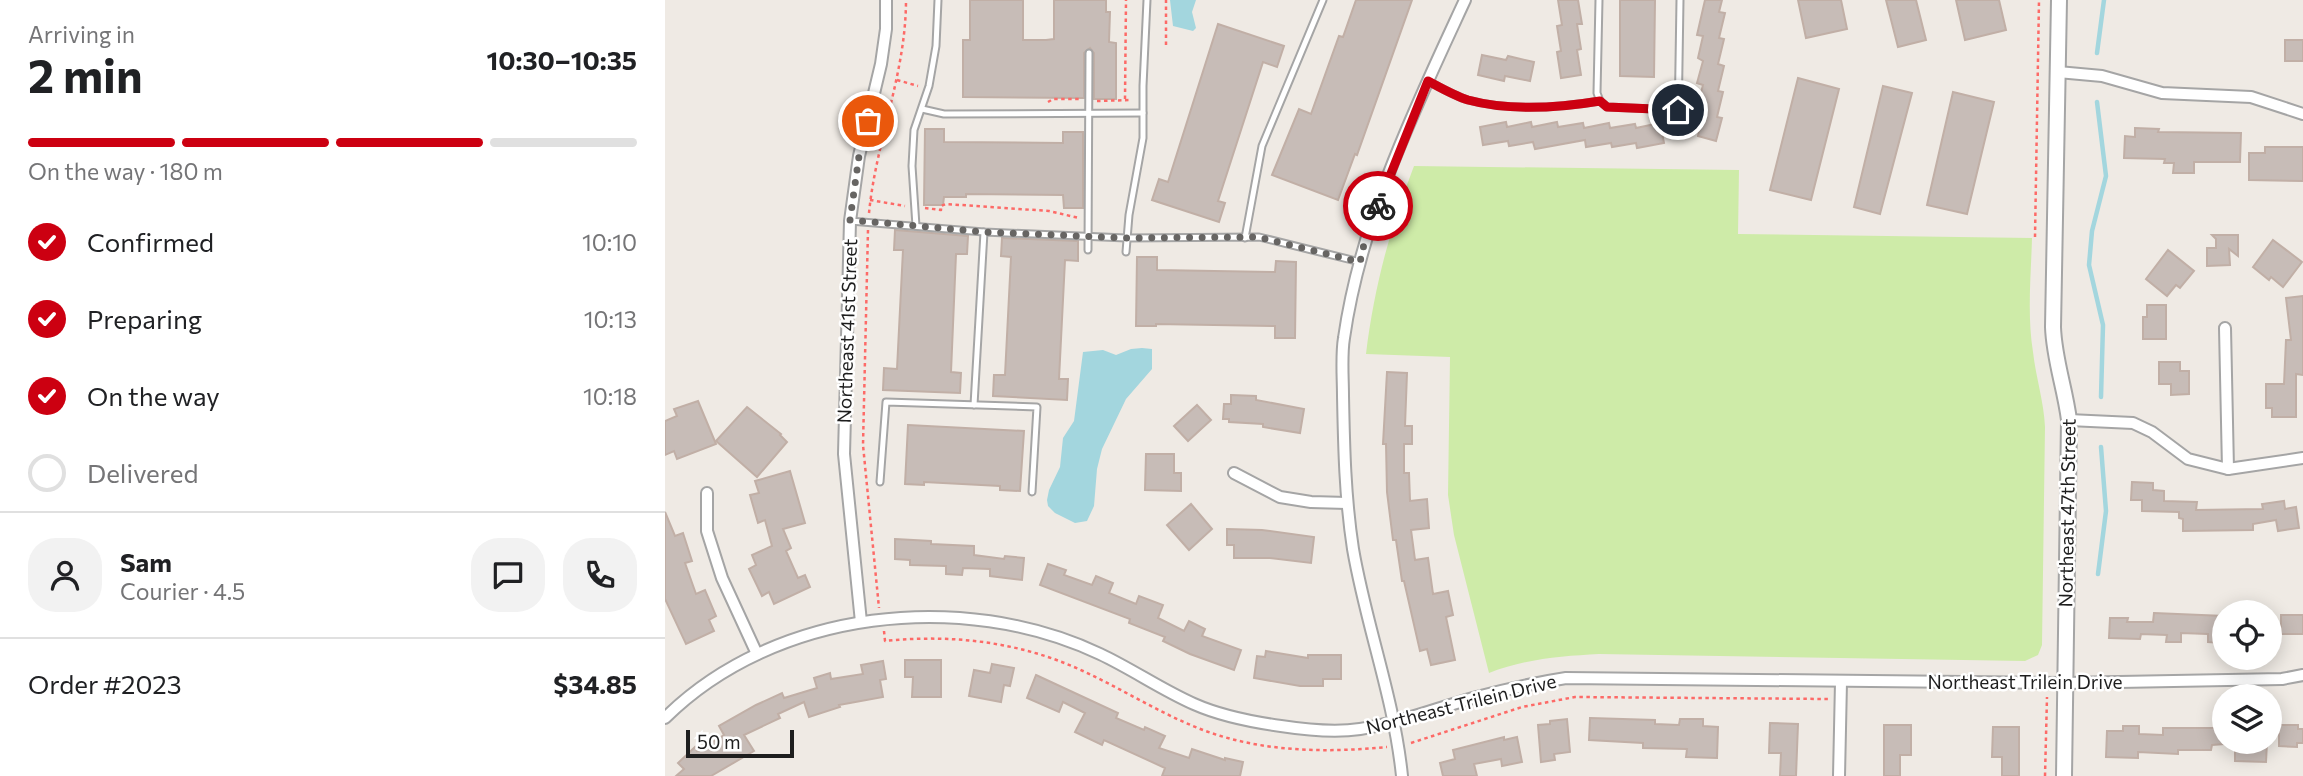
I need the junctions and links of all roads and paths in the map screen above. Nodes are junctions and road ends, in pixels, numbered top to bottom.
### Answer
1 (886, 0) edge
2 (906, 0) edge
3 (938, 0) edge
4 (1126, 0) edge
5 (1147, 0) edge
6 (1166, 0) edge
7 (1323, 0) edge
8 (1465, 0) edge
9 (1599, 0) edge
10 (1681, 0) edge
11 (2039, 0) edge
12 (2059, 0) edge
13 (1166, 46) dead end
14 (1089, 53) dead end
15 (2058, 72) junction
16 (897, 80) junction
17 (1428, 81) junction
18 (928, 88) junction
19 (1125, 99) dead end
20 (1600, 101) junction
21 (922, 109) junction
22 (1678, 110) junction
23 (1143, 113) junction
24 (1089, 114) junction
25 (2303, 114) edge
26 (1678, 126) dead end
27 (870, 200) junction
28 (915, 207) junction
29 (850, 220) junction
30 (1089, 220) junction
31 (868, 222) junction
32 (916, 226) junction
33 (984, 232) junction
34 (1089, 236) junction
35 (1245, 237) junction
36 (2035, 237) dead end
37 (1126, 238) junction
38 (1088, 250) dead end
39 (1126, 252) dead end
40 (1360, 262) junction
41 (2225, 328) dead end
42 (974, 405) junction
43 (2069, 420) junction
44 (2303, 458) edge
45 (2228, 469) junction
46 (1234, 473) dead end
47 (880, 482) dead end
48 (1032, 492) dead end
49 (707, 493) dead end
50 (1347, 503) junction
51 (882, 620) junction
52 (861, 622) junction
53 (757, 654) junction
54 (2303, 675) edge
55 (1841, 682) junction
56 (2047, 683) junction
57 (2065, 683) junction
58 (1841, 700) junction
59 (665, 718) edge
60 (1395, 722) junction
61 (1399, 746) junction
62 (1402, 776) edge
63 (1839, 776) edge
64 (2045, 776) edge
65 (2064, 776) edge

1 - 29 street, Northeast 41st Street
2 - 16 path
3 - 18 lane
4 - 19 path
5 - 23 lane
6 - 13 path
7 - 35 lane
8 - 17 street
9 - 20 lane
10 - 22 lane
11 - 36 path
12 - 15 street, Northeast 47th Street
14 - 24 lane
15 - 25 street
15 - 43 street, Northeast 47th Street
16 - 18 path
16 - 27 path
17 - 20 lane
17 - 40 street
18 - 21 lane
20 - 22 lane
21 - 24 lane
21 - 28 lane
22 - 26 lane
23 - 24 lane
23 - 37 lane
24 - 30 lane
27 - 28 path
27 - 31 path
28 - 30 path
28 - 32 lane
29 - 31 lane
29 - 52 street, Northeast 41st Street
30 - 34 lane
31 - 32 lane
31 - 51 path
32 - 33 lane
33 - 34 lane
33 - 42 lane
34 - 37 lane
34 - 38 lane
35 - 37 lane
35 - 40 lane
37 - 39 lane
40 - 50 street
41 - 45 street
42 - 47 lane
42 - 48 lane
43 - 45 street
43 - 57 street, Northeast 47th Street
44 - 45 street
46 - 50 street
49 - 53 street
50 - 60 street
51 - 52 street, Northeast Trilein Drive
51 - 60 street, Northeast Trilein Drive
51 - 61 path
52 - 53 street, Northeast Trilein Drive
53 - 59 street, Northeast Trilein Drive
54 - 57 street, Northeast Trilein Drive
55 - 56 street, Northeast Trilein Drive
55 - 58 street
55 - 60 street, Northeast Trilein Drive
56 - 57 street, Northeast Trilein Drive
56 - 64 path
57 - 65 street, Northeast 47th Street
58 - 61 path
58 - 63 street
60 - 61 street
61 - 62 street

